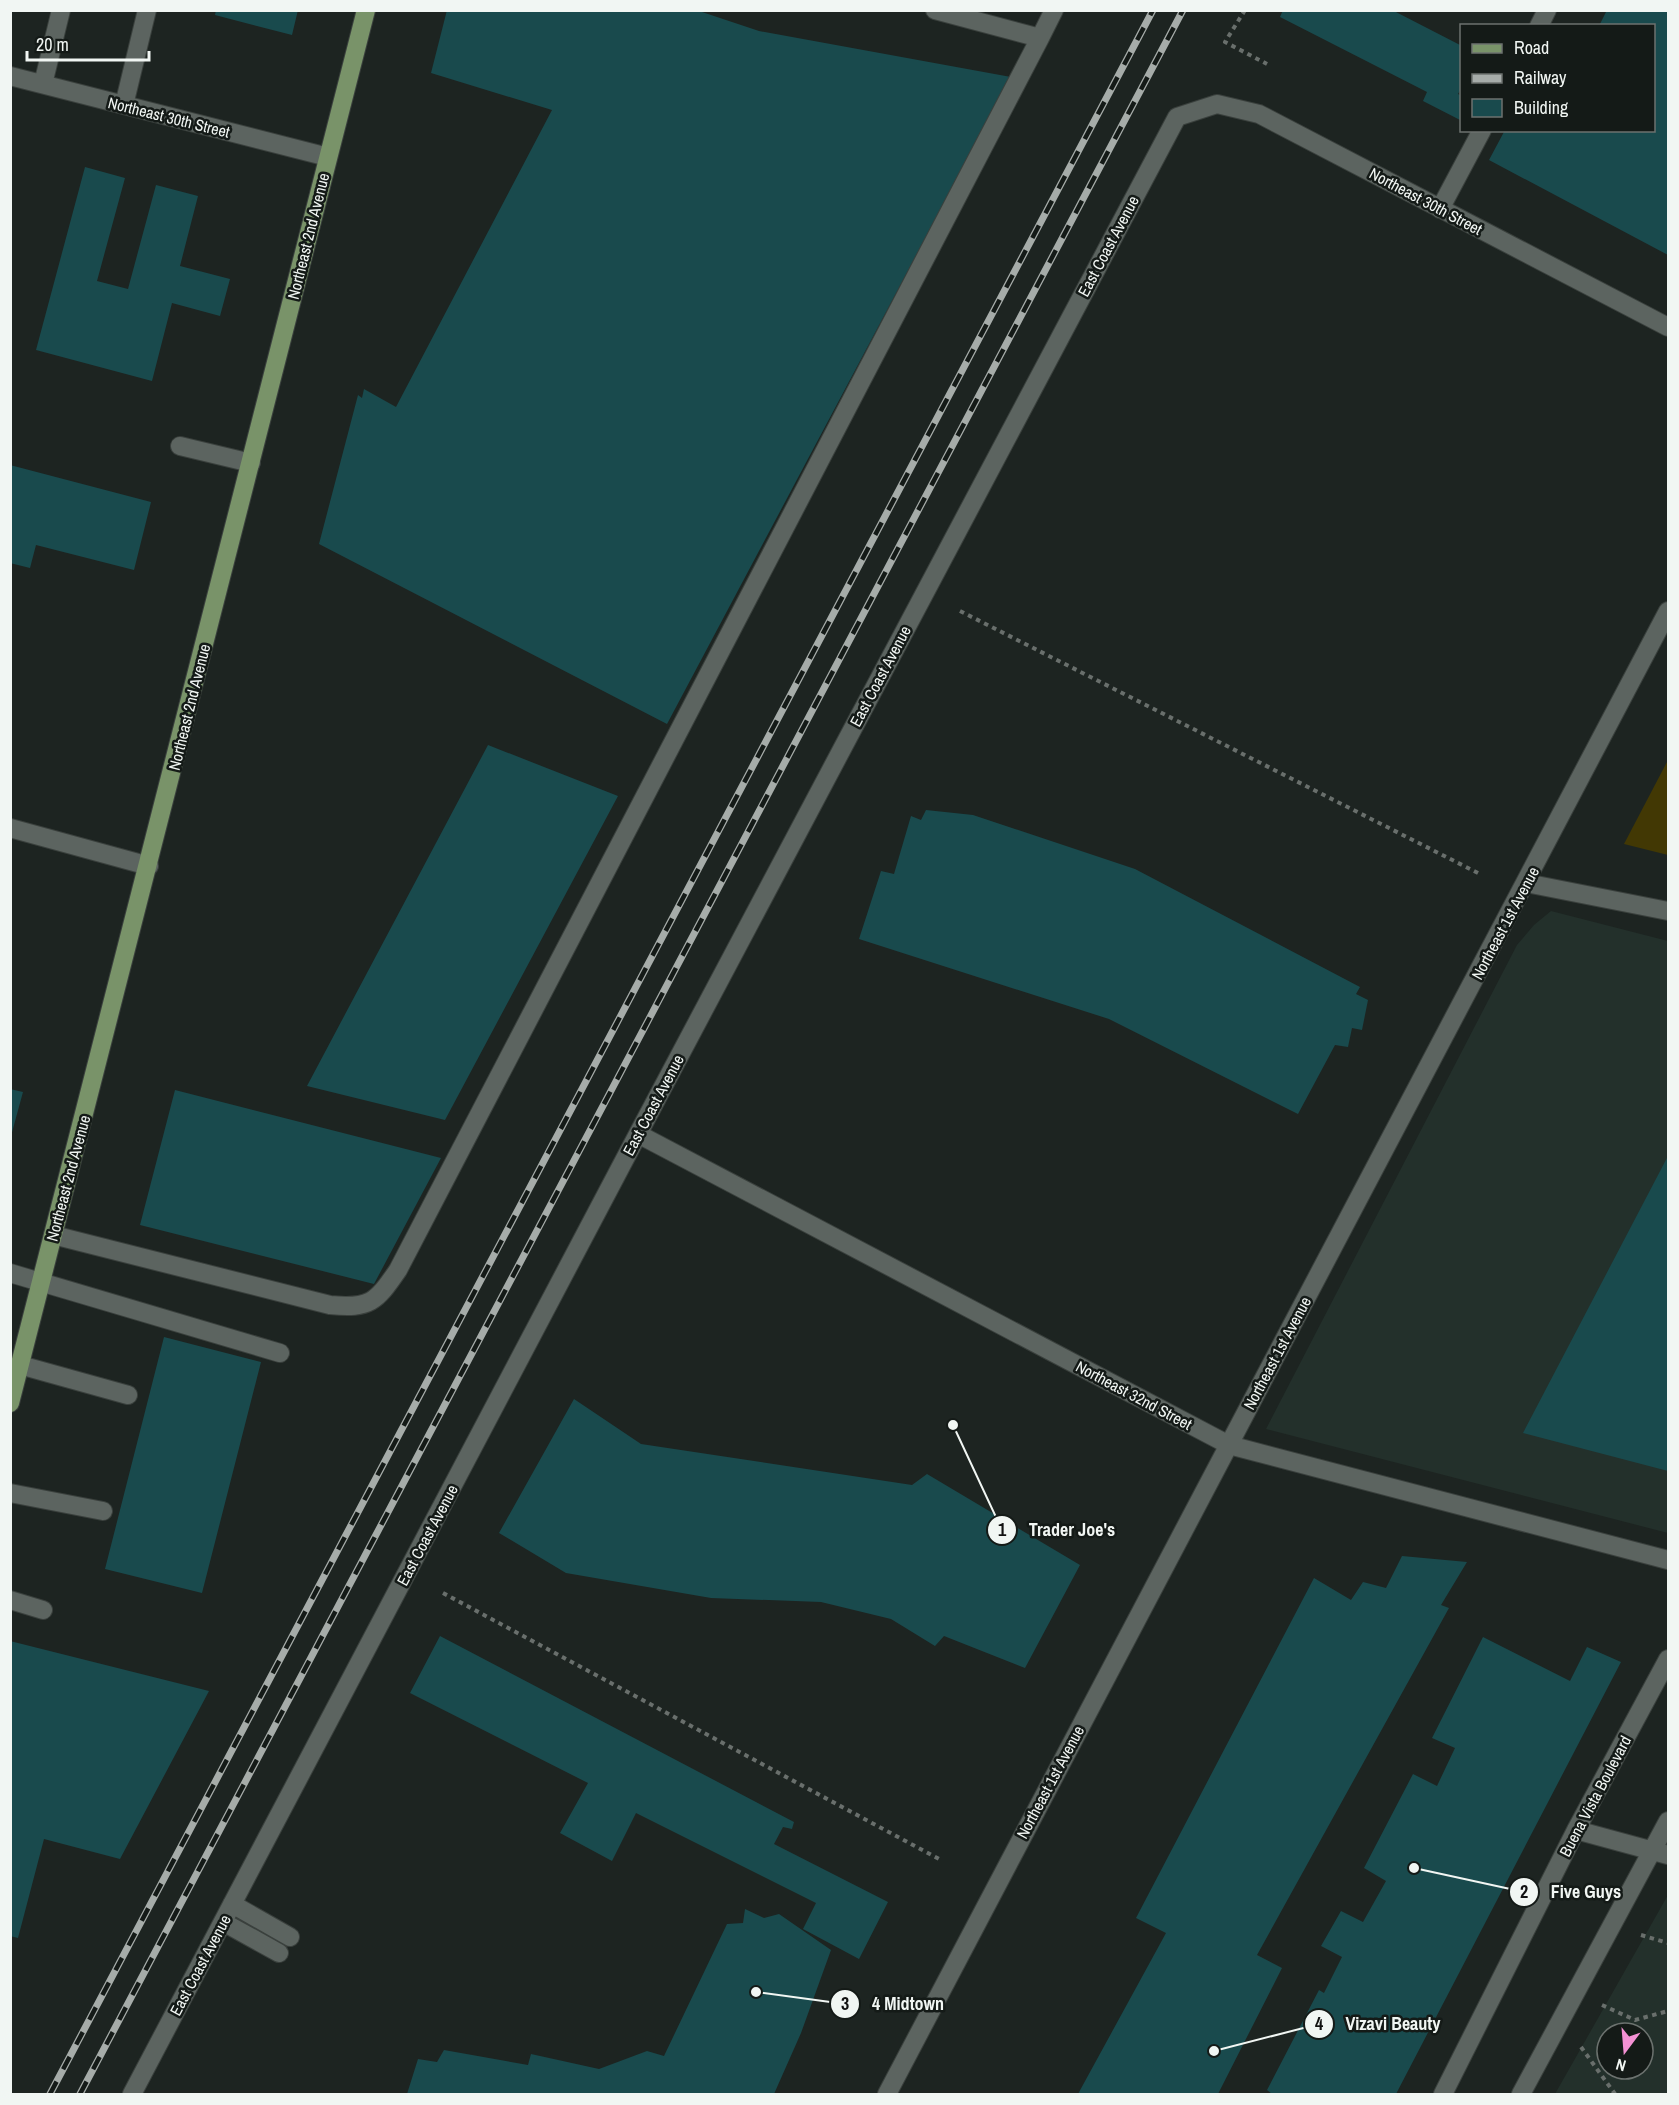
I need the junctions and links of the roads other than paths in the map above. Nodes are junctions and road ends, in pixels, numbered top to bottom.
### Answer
1 (62, 10) edge
2 (147, 10) edge
3 (366, 10) edge
4 (935, 10) edge
5 (1054, 10) edge
6 (1547, 10) edge
7 (1540, 24) edge
8 (1040, 38) junction
9 (10, 76) edge
10 (43, 84) junction
11 (124, 105) junction
12 (1177, 117) joint
13 (1481, 132) edge
14 (328, 157) junction
15 (1440, 209) junction
16 (1668, 327) edge
17 (180, 446) dead end
18 (251, 464) junction
19 (1668, 611) edge
20 (10, 828) edge
21 (149, 866) junction
22 (1526, 883) junction
23 (1668, 911) edge
24 (638, 1134) junction
25 (53, 1234) junction
26 (10, 1273) edge
27 (41, 1281) junction
28 (280, 1353) dead end
29 (20, 1365) junction
30 (128, 1395) dead end
31 (10, 1403) edge
32 (1229, 1445) junction
33 (10, 1493) edge
34 (102, 1511) dead end
35 (1668, 1560) edge
36 (10, 1600) edge
37 (43, 1610) dead end
38 (1668, 1659) edge
39 (1668, 1821) edge
40 (1576, 1830) junction
41 (1661, 1853) edge
42 (232, 1904) junction
43 (223, 1922) junction
44 (290, 1936) dead end
45 (279, 1953) dead end
46 (132, 2094) edge
47 (887, 2094) edge
48 (1443, 2094) edge
49 (1521, 2094) edge

1 - 10 street
2 - 11 street
3 - 14 main road, Northeast 2nd Avenue
4 - 8 street
5 - 8 street
6 - 7 street
8 - 25 street
9 - 10 street, Northeast 30th Street
10 - 11 street, Northeast 30th Street
11 - 14 street, Northeast 30th Street
12 - 15 street, Northeast 30th Street
12 - 24 street, East Coast Avenue
13 - 15 street
14 - 18 main road, Northeast 2nd Avenue
15 - 16 street, Northeast 30th Street
17 - 18 street
18 - 21 main road, Northeast 2nd Avenue
19 - 22 street, Northeast 1st Avenue
20 - 21 street
21 - 25 main road, Northeast 2nd Avenue
22 - 23 street
22 - 32 street, Northeast 1st Avenue
24 - 32 street, Northeast 32nd Street
24 - 42 street, East Coast Avenue
25 - 27 main road, Northeast 2nd Avenue
26 - 27 street
27 - 28 street
27 - 29 main road, Northeast 2nd Avenue
29 - 30 street
29 - 31 main road, Northeast 2nd Avenue
32 - 35 street, Northeast 32nd Street
32 - 47 street, Northeast 1st Avenue
33 - 34 street
36 - 37 street
38 - 40 street, Buena Vista Boulevard
39 - 41 street
40 - 41 street
40 - 48 street, Buena Vista Boulevard
41 - 49 street
42 - 43 street, East Coast Avenue
42 - 44 street
43 - 45 street
43 - 46 street, East Coast Avenue

